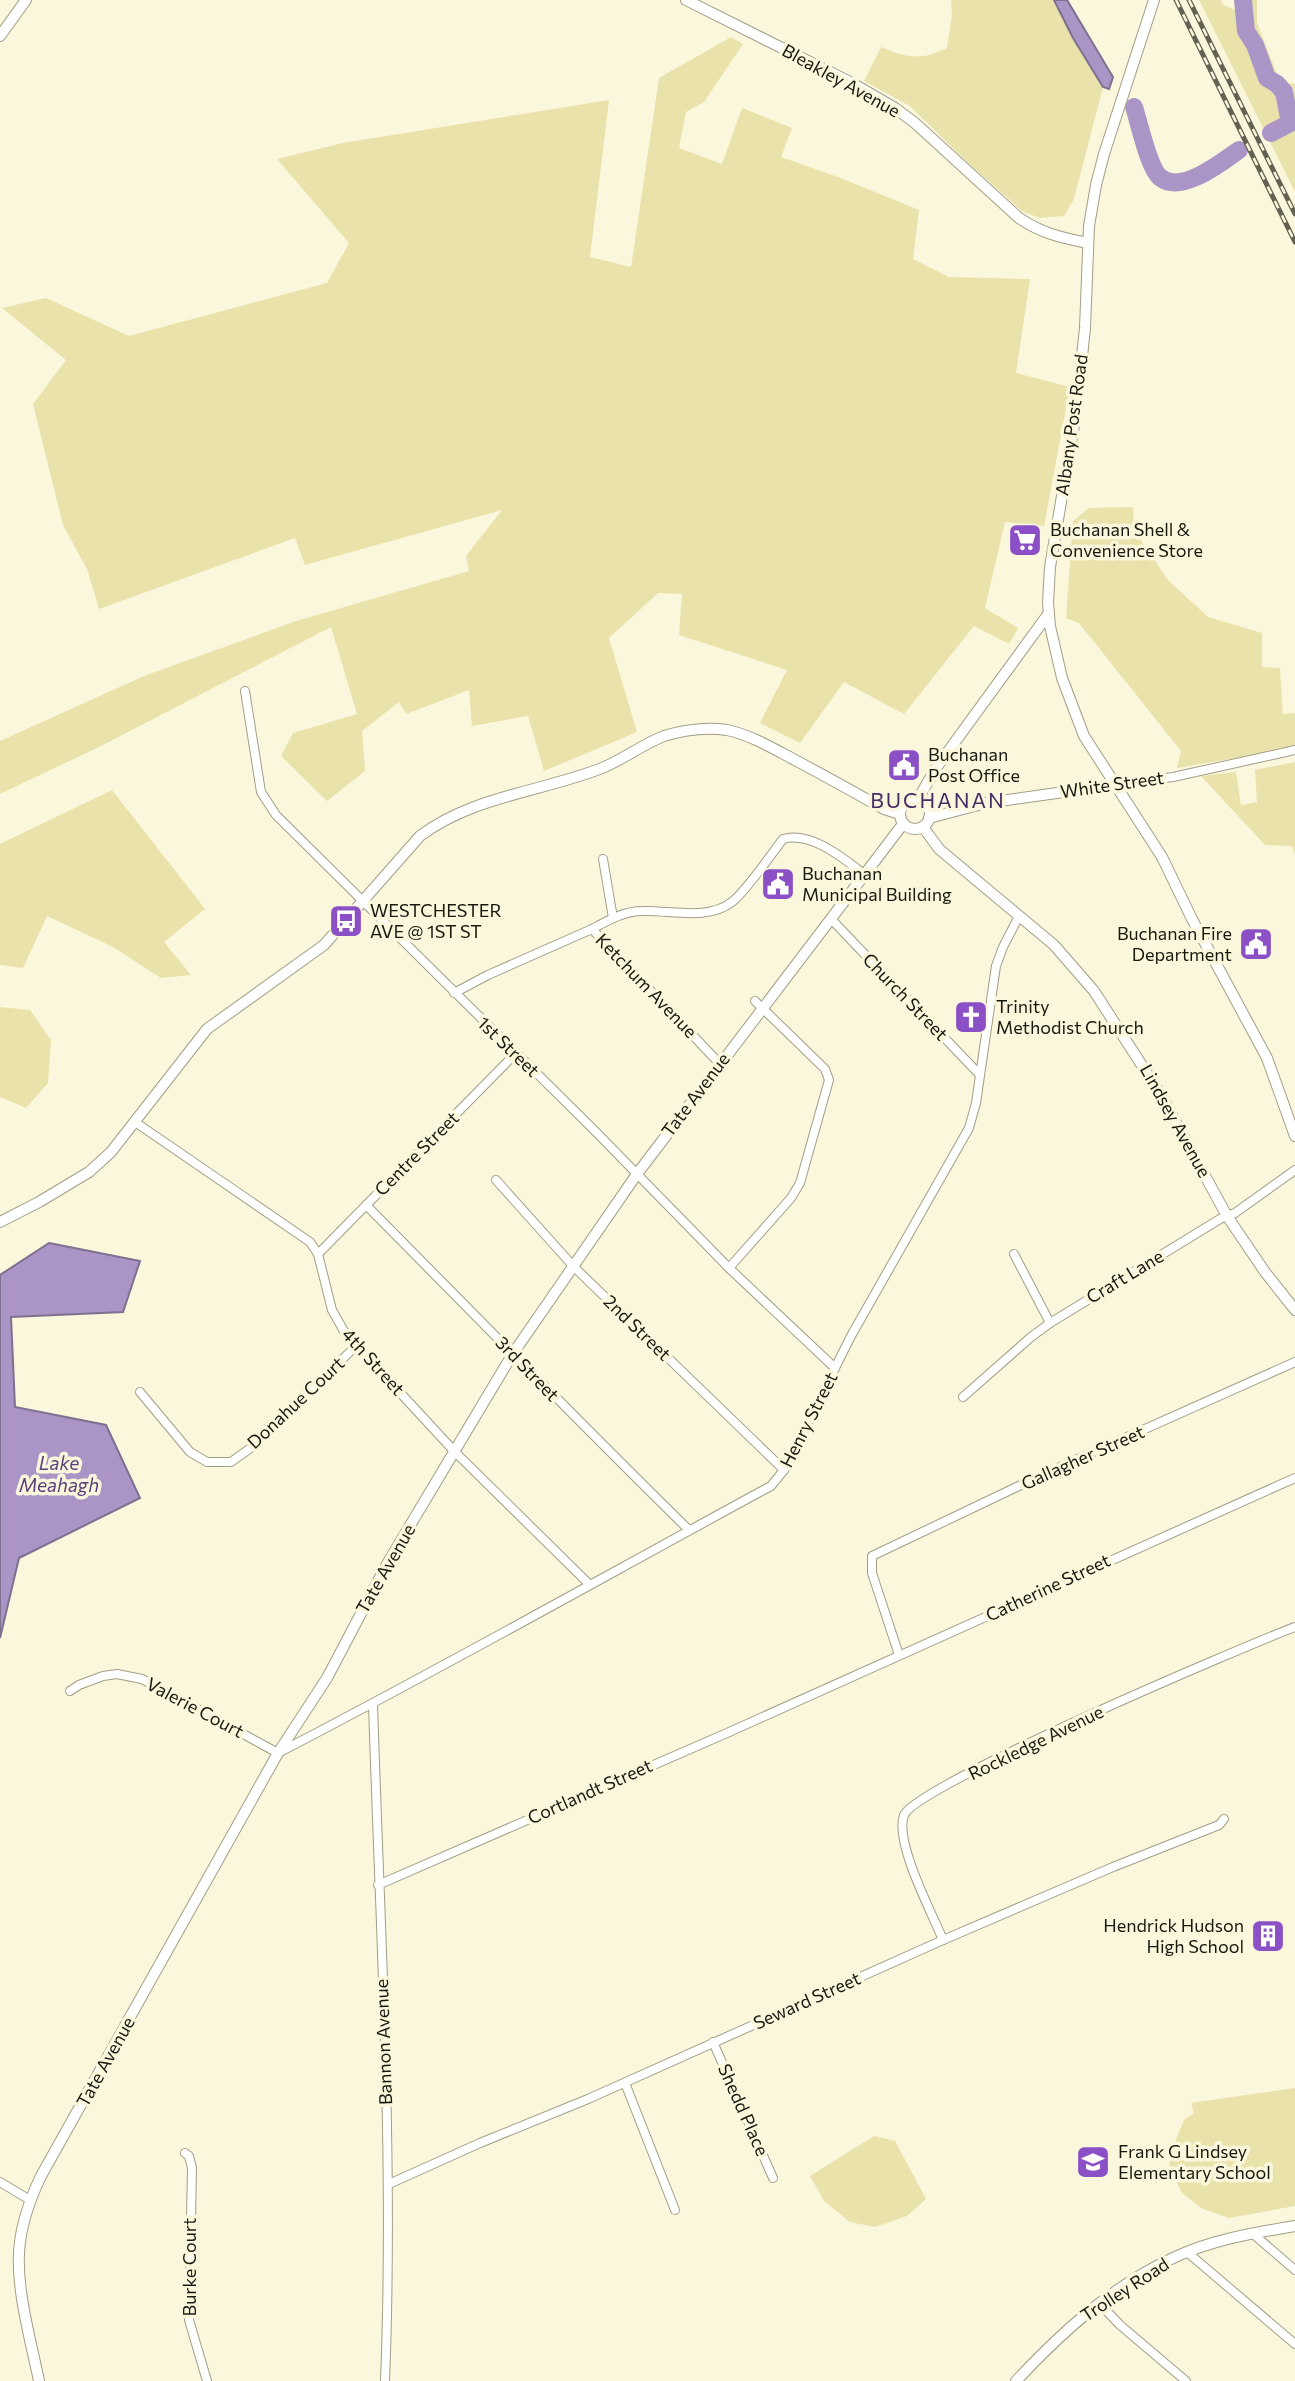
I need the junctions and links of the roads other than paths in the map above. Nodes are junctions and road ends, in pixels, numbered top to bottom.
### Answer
1 (26, 0) edge
2 (686, 0) edge
3 (1154, 0) edge
4 (0, 36) edge
5 (1088, 243) junction
6 (1049, 613) junction
7 (245, 691) dead end
8 (1295, 750) edge
9 (1114, 785) junction
10 (918, 799) junction
11 (901, 819) junction
12 (926, 822) junction
13 (603, 859) dead end
14 (864, 874) junction
15 (362, 902) junction
16 (1019, 916) junction
17 (614, 918) junction
18 (832, 920) junction
19 (592, 929) junction
20 (454, 993) junction
21 (759, 1005) junction
22 (516, 1054) junction
23 (719, 1063) junction
24 (979, 1073) junction
25 (135, 1122) junction
26 (1295, 1136) edge
27 (1295, 1170) edge
28 (637, 1174) junction
29 (496, 1180) dead end
30 (366, 1205) junction
31 (1227, 1216) junction
32 (0, 1222) edge
33 (318, 1254) junction
34 (1014, 1254) dead end
35 (574, 1267) junction
36 (729, 1268) junction
37 (1295, 1310) edge
38 (1050, 1323) junction
39 (357, 1345) junction
40 (512, 1355) junction
41 (1295, 1362) edge
42 (835, 1368) junction
43 (140, 1392) dead end
44 (964, 1397) dead end
45 (454, 1451) junction
46 (784, 1470) junction
47 (1295, 1478) edge
48 (689, 1531) junction
49 (589, 1584) junction
50 (1295, 1627) edge
51 (899, 1655) junction
52 (70, 1691) dead end
53 (802, 1699) joint
54 (373, 1703) junction
55 (278, 1753) junction
56 (1224, 1819) dead end
57 (378, 1885) junction
58 (943, 1940) junction
59 (713, 2042) junction
60 (625, 2083) junction
61 (185, 2152) dead end
62 (773, 2178) dead end
63 (0, 2182) edge
64 (389, 2184) junction
65 (30, 2200) junction
66 (676, 2210) dead end
67 (1295, 2226) edge
68 (1252, 2233) junction
69 (1187, 2252) junction
70 (1295, 2270) edge
71 (1099, 2303) junction
72 (1295, 2344) edge
73 (39, 2381) edge
74 (208, 2381) edge
75 (385, 2381) edge
76 (1016, 2381) edge
77 (1186, 2381) edge

1 - 4 street
2 - 5 street, Bleakley Avenue
3 - 5 street, Albany Post Road
5 - 6 street, Albany Post Road
6 - 9 street, Albany Post Road
6 - 10 street
7 - 15 street, 1st Street
8 - 9 street, White Street
9 - 12 street, White Street
9 - 26 street, Albany Post Road
10 - 11 street
10 - 12 street
11 - 12 street
11 - 14 street, Tate Avenue
11 - 15 street
12 - 16 street, Lindsey Avenue
13 - 17 street
14 - 17 street
14 - 18 street, Tate Avenue
15 - 20 street, 1st Street
15 - 25 street
16 - 24 street, Henry Street
16 - 31 street, Lindsey Avenue
17 - 19 street
18 - 21 street, Tate Avenue
18 - 24 street, Church Street
19 - 20 street, Ketchum Avenue
19 - 23 street, Ketchum Avenue
20 - 22 street, 1st Street
21 - 23 street, Tate Avenue
21 - 36 street
22 - 28 street, 1st Street
22 - 30 street, Centre Street
23 - 28 street, Tate Avenue
24 - 42 street, Henry Street
25 - 32 street
25 - 33 street
27 - 31 street, Craft Lane
28 - 35 street, Tate Avenue
28 - 36 street, 1st Street
29 - 35 street, 2nd Street
30 - 33 street, Centre Street
30 - 40 street, 3rd Street
31 - 37 street, Lindsey Avenue
31 - 38 street, Craft Lane
33 - 39 street, 4th Street
34 - 38 street
35 - 40 street, Tate Avenue
35 - 46 street, 2nd Street
36 - 42 street, 1st Street
38 - 44 street, Craft Lane
39 - 43 street, Donahue Court
39 - 45 street, 4th Street
40 - 45 street, Tate Avenue
40 - 48 street, 3rd Street
41 - 51 street, Gallagher Street
42 - 46 street, Henry Street
45 - 49 street, 4th Street
45 - 55 street, Tate Avenue
46 - 48 street, Henry Street
47 - 51 street, Catherine Street
48 - 49 street, Henry Street
49 - 54 street, Henry Street
50 - 58 street, Rockledge Avenue
51 - 53 street, Catherine Street
52 - 55 street, Valerie Court
53 - 57 street, Cortlandt Street
54 - 55 street, Henry Street
54 - 57 street, Bannon Avenue
55 - 65 street, Tate Avenue
56 - 58 street, Seward Street
57 - 64 street, Bannon Avenue
58 - 59 street, Seward Street
59 - 60 street, Seward Street
59 - 62 street, Shedd Place
60 - 64 street, Seward Street
60 - 66 street
61 - 74 street, Burke Court
63 - 65 street
64 - 75 street, Bannon Avenue
65 - 73 street, Tate Avenue
67 - 68 street, Trolley Road
68 - 69 street, Trolley Road
68 - 70 street
69 - 71 street, Trolley Road
69 - 72 street
71 - 76 street, Trolley Road
71 - 77 street

